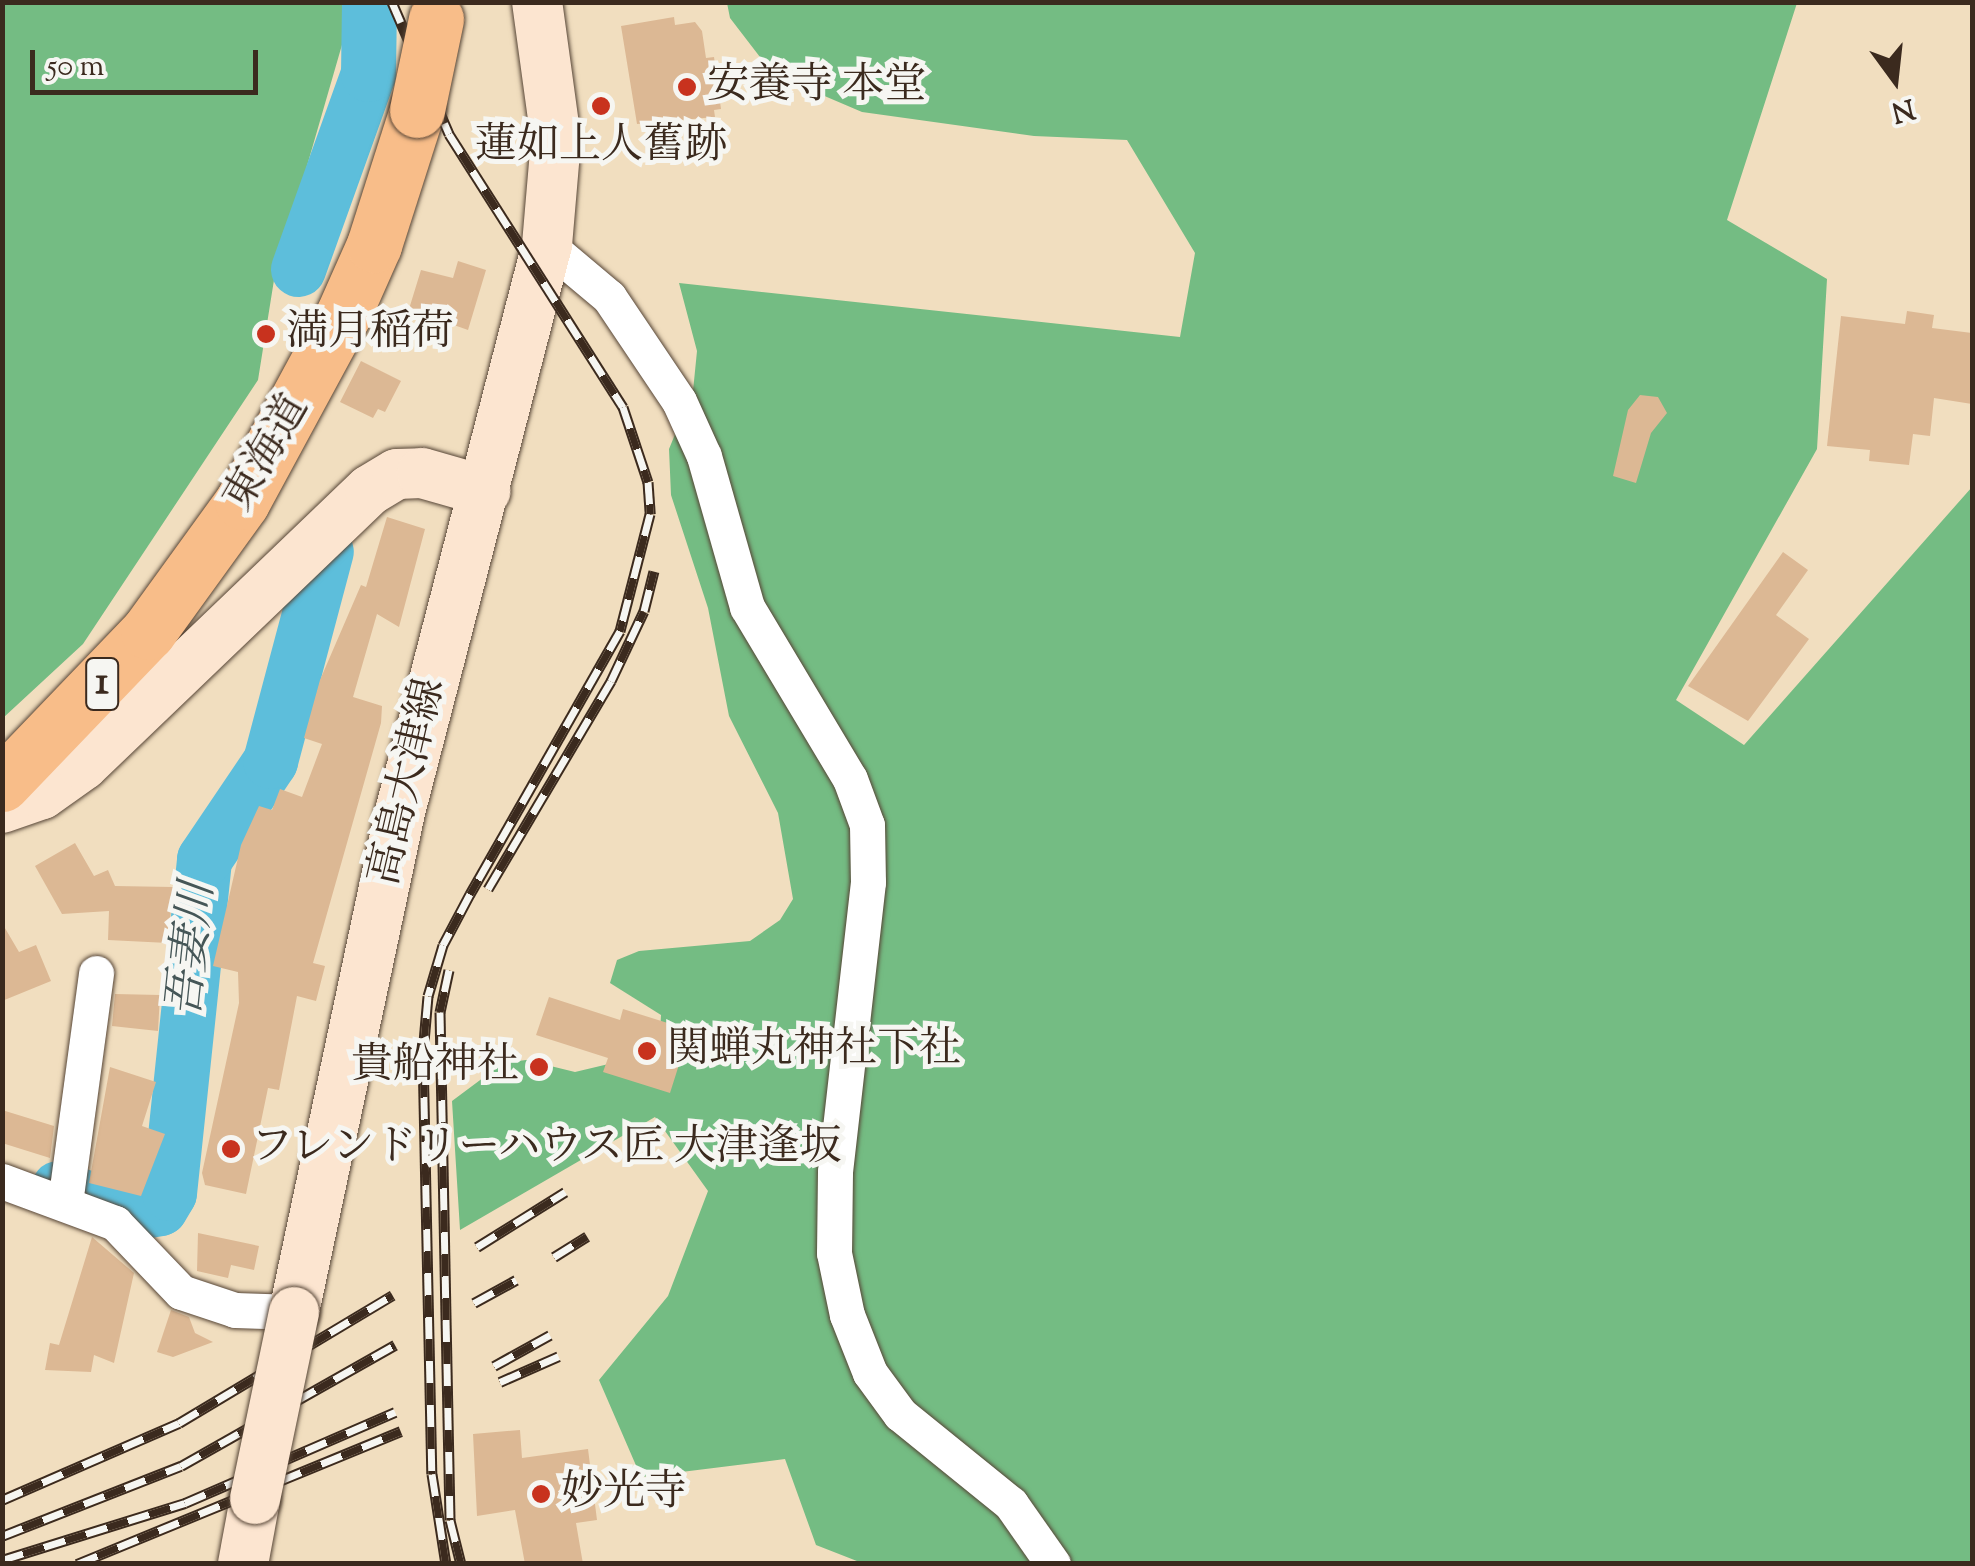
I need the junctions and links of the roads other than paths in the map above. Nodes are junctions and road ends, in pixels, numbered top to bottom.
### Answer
1 (538, 2) edge
2 (438, 11) edge
3 (547, 245) junction
4 (485, 490) junction
5 (2, 784) edge
6 (2, 808) edge
7 (96, 973) dead end
8 (2, 1181) edge
9 (68, 1192) junction
10 (294, 1312) junction
11 (243, 1564) edge
12 (1052, 1564) edge

1 - 3 main road, 高島大津線
2 - 5 highway, 東海道 / 1, bridge
3 - 4 main road, 高島大津線
3 - 12 street
4 - 6 main road
4 - 10 main road, 高島大津線
7 - 9 street
8 - 9 street
9 - 10 street
10 - 11 main road, 高島大津線, bridge

